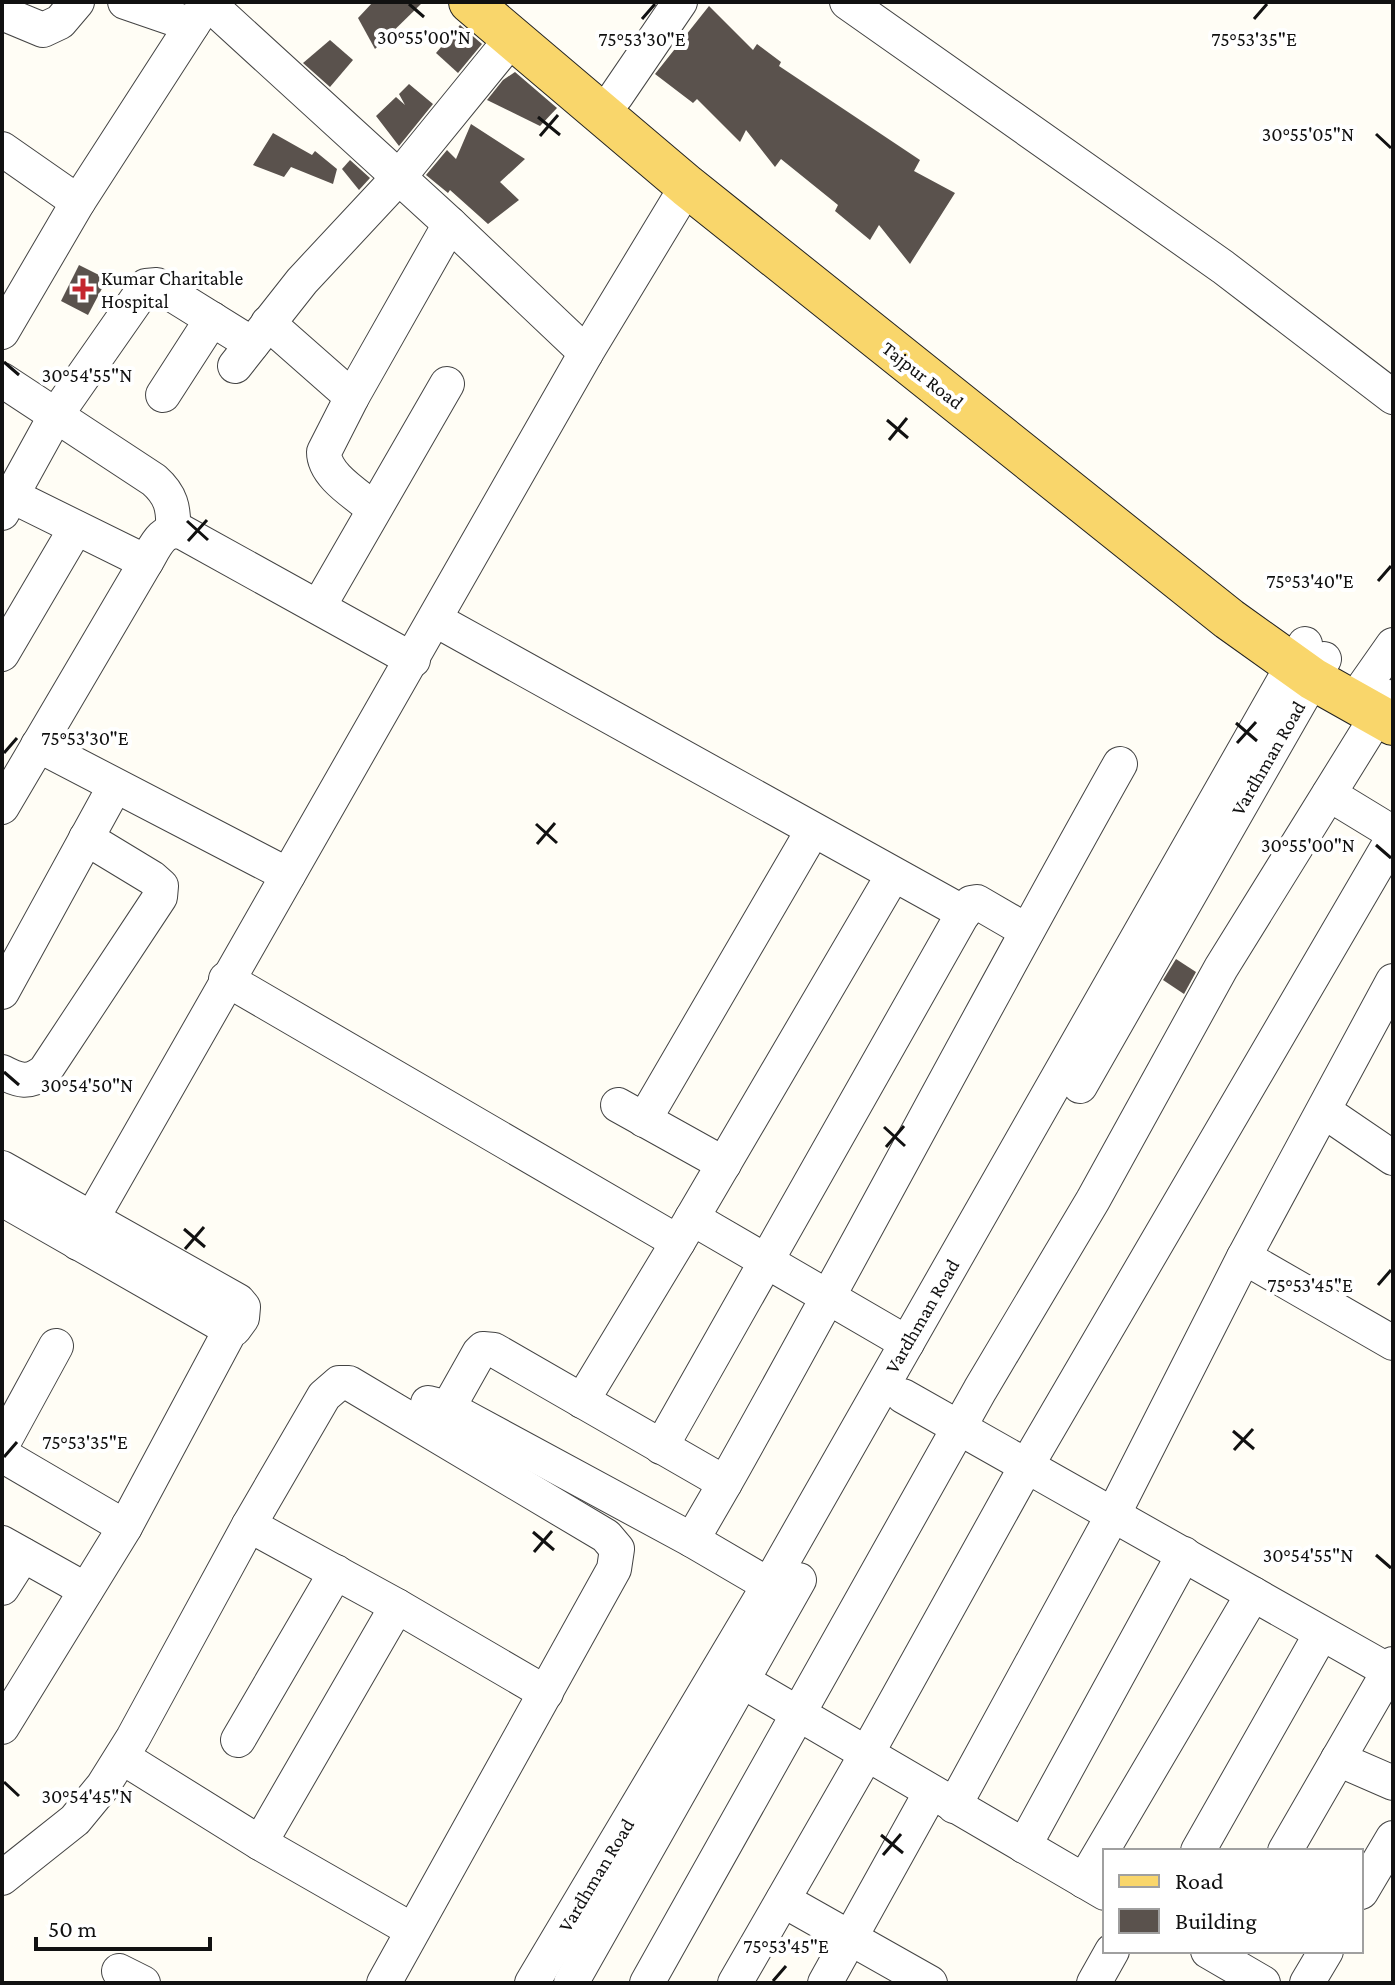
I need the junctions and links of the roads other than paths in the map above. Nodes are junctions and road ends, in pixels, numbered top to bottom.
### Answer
1 (77, 2) edge
2 (125, 2) edge
3 (470, 2) edge
4 (680, 2) edge
5 (847, 2) edge
6 (202, 10) edge
7 (2, 13) edge
8 (509, 20) edge
9 (616, 96) junction
10 (2, 149) edge
11 (399, 177) junction
12 (687, 186) junction
13 (78, 202) junction
14 (450, 224) junction
15 (212, 319) junction
16 (2, 332) edge
17 (252, 344) junction
18 (586, 353) junction
19 (2, 380) edge
20 (447, 384) dead end
21 (163, 395) dead end
22 (352, 397) junction
23 (1393, 397) edge
24 (56, 415) junction
25 (5, 500) edge
26 (374, 509) junction
27 (76, 528) junction
28 (173, 530) junction
29 (146, 562) junction
30 (319, 606) junction
31 (436, 620) junction
32 (1393, 645) edge
33 (2, 654) edge
34 (413, 660) junction
35 (1309, 661) junction
36 (1379, 704) edge
37 (38, 745) junction
38 (1120, 764) dead end
39 (115, 786) junction
40 (1329, 794) junction
41 (2, 807) edge
42 (813, 830) junction
43 (1393, 835) edge
44 (86, 838) junction
45 (288, 875) junction
46 (893, 875) junction
47 (964, 913) junction
48 (1027, 931) junction
49 (226, 979) junction
50 (1393, 981) edge
51 (2, 992) edge
52 (2, 1072) edge
53 (1324, 1111) junction
54 (1393, 1158) edge
55 (724, 1164) junction
56 (2, 1168) edge
57 (2, 1199) edge
58 (685, 1230) junction
59 (84, 1231) junction
60 (1244, 1257) junction
61 (765, 1262) junction
62 (829, 1299) junction
63 (907, 1343) junction
64 (1393, 1343) edge
65 (56, 1346) dead end
66 (903, 1396) junction
67 (582, 1401) junction
68 (384, 1403) junction
69 (448, 1408) junction
70 (959, 1426) junction
71 (2, 1445) edge
72 (661, 1447) junction
73 (2, 1455) edge
74 (1027, 1465) junction
75 (725, 1483) junction
76 (1114, 1513) junction
77 (249, 1525) junction
78 (125, 1527) junction
79 (692, 1540) junction
80 (12, 1549) edge
81 (1184, 1554) junction
82 (336, 1572) junction
83 (769, 1585) junction
84 (2, 1588) edge
85 (86, 1590) junction
86 (1253, 1594) junction
87 (397, 1606) junction
88 (1321, 1634) junction
89 (730, 1674) junction
90 (1389, 1679) edge
91 (546, 1693) junction
92 (797, 1715) junction
93 (2, 1727) edge
94 (238, 1740) dead end
95 (866, 1755) junction
96 (122, 1757) junction
97 (1338, 1759) junction
98 (1393, 1783) edge
99 (942, 1799) junction
100 (260, 1843) junction
101 (1024, 1846) junction
102 (1115, 1849) edge
103 (1199, 1849) edge
104 (1286, 1849) edge
105 (1389, 1852) edge
106 (2, 1878) edge
107 (1094, 1887) edge
108 (1363, 1889) edge
109 (783, 1900) junction
110 (412, 1930) junction
111 (852, 1938) junction
112 (1111, 1953) edge
113 (1325, 1953) edge
114 (1216, 1961) edge
115 (922, 1981) edge
116 (384, 1983) edge
117 (532, 1983) edge
118 (571, 1983) edge
119 (647, 1983) edge
120 (735, 1983) edge
121 (825, 1983) edge
122 (1094, 1983) edge
123 (1263, 1983) edge
124 (1307, 1983) edge

1 - 7 street
2 - 6 street
3 - 8 main road, Tajpur Road
4 - 9 street
5 - 23 street
6 - 11 street
6 - 13 street
8 - 9 main road, Tajpur Road
8 - 11 street
8 - 12 main road, Tajpur Road
9 - 35 main road, Tajpur Road
10 - 13 street
11 - 14 street
11 - 17 street
12 - 18 street
12 - 35 main road, Tajpur Road
13 - 16 street
14 - 18 street
14 - 22 street
15 - 17 street
15 - 21 street
15 - 24 street
17 - 22 street
18 - 31 street
19 - 24 street
20 - 26 street
22 - 26 street
24 - 25 street
24 - 28 street
25 - 27 street
26 - 30 street
27 - 29 street
27 - 33 street
28 - 29 street
28 - 30 street
29 - 37 street
30 - 34 street
31 - 34 street
31 - 42 street
32 - 36 street
34 - 45 street
35 - 36 main road, Tajpur Road
35 - 63 street, Vardhman Road
35 - 66 street, Vardhman Road
36 - 40 street
37 - 39 street
37 - 41 street
38 - 48 street
39 - 44 street
39 - 45 street
40 - 43 street
40 - 70 street
42 - 46 street
42 - 55 street
43 - 74 street
44 - 51 street
44 - 52 street
45 - 49 street
46 - 47 street
46 - 55 street
47 - 48 street
47 - 61 street
48 - 62 street
49 - 58 street
49 - 59 street
50 - 53 street
53 - 54 street
53 - 60 street
55 - 58 street
56 - 59 street
57 - 59 street
58 - 61 street
58 - 67 street
59 - 78 street
60 - 64 street
60 - 76 street
61 - 62 street
61 - 72 street
62 - 63 street
62 - 75 street
63 - 83 street, Vardhman Road
65 - 71 street
66 - 70 street
66 - 89 street, Vardhman Road
67 - 69 street
67 - 72 street
68 - 69 street
68 - 77 street
68 - 91 street
69 - 79 street
70 - 74 street
70 - 92 street
72 - 75 street
73 - 78 street
74 - 76 street
74 - 95 street
75 - 79 street
76 - 81 street
76 - 99 street
77 - 82 street
77 - 96 street
78 - 85 street
79 - 83 street
80 - 84 street
80 - 85 street
81 - 86 street
81 - 101 street
82 - 87 street
82 - 94 street
83 - 89 street, Vardhman Road
85 - 93 street
86 - 88 street
86 - 102 street
87 - 91 street
87 - 100 street
88 - 90 street
88 - 103 street
89 - 92 street
89 - 117 street, Vardhman Road
89 - 118 street, Vardhman Road
90 - 97 street
91 - 110 street
92 - 95 street
92 - 119 street
95 - 99 street
95 - 109 street
96 - 100 street
96 - 106 street
97 - 98 street
97 - 104 street
99 - 101 street
99 - 111 street
100 - 110 street
101 - 107 street
105 - 108 street
109 - 111 street
109 - 120 street
110 - 116 street
111 - 115 street
111 - 121 street
112 - 122 street
113 - 124 street
114 - 123 street

